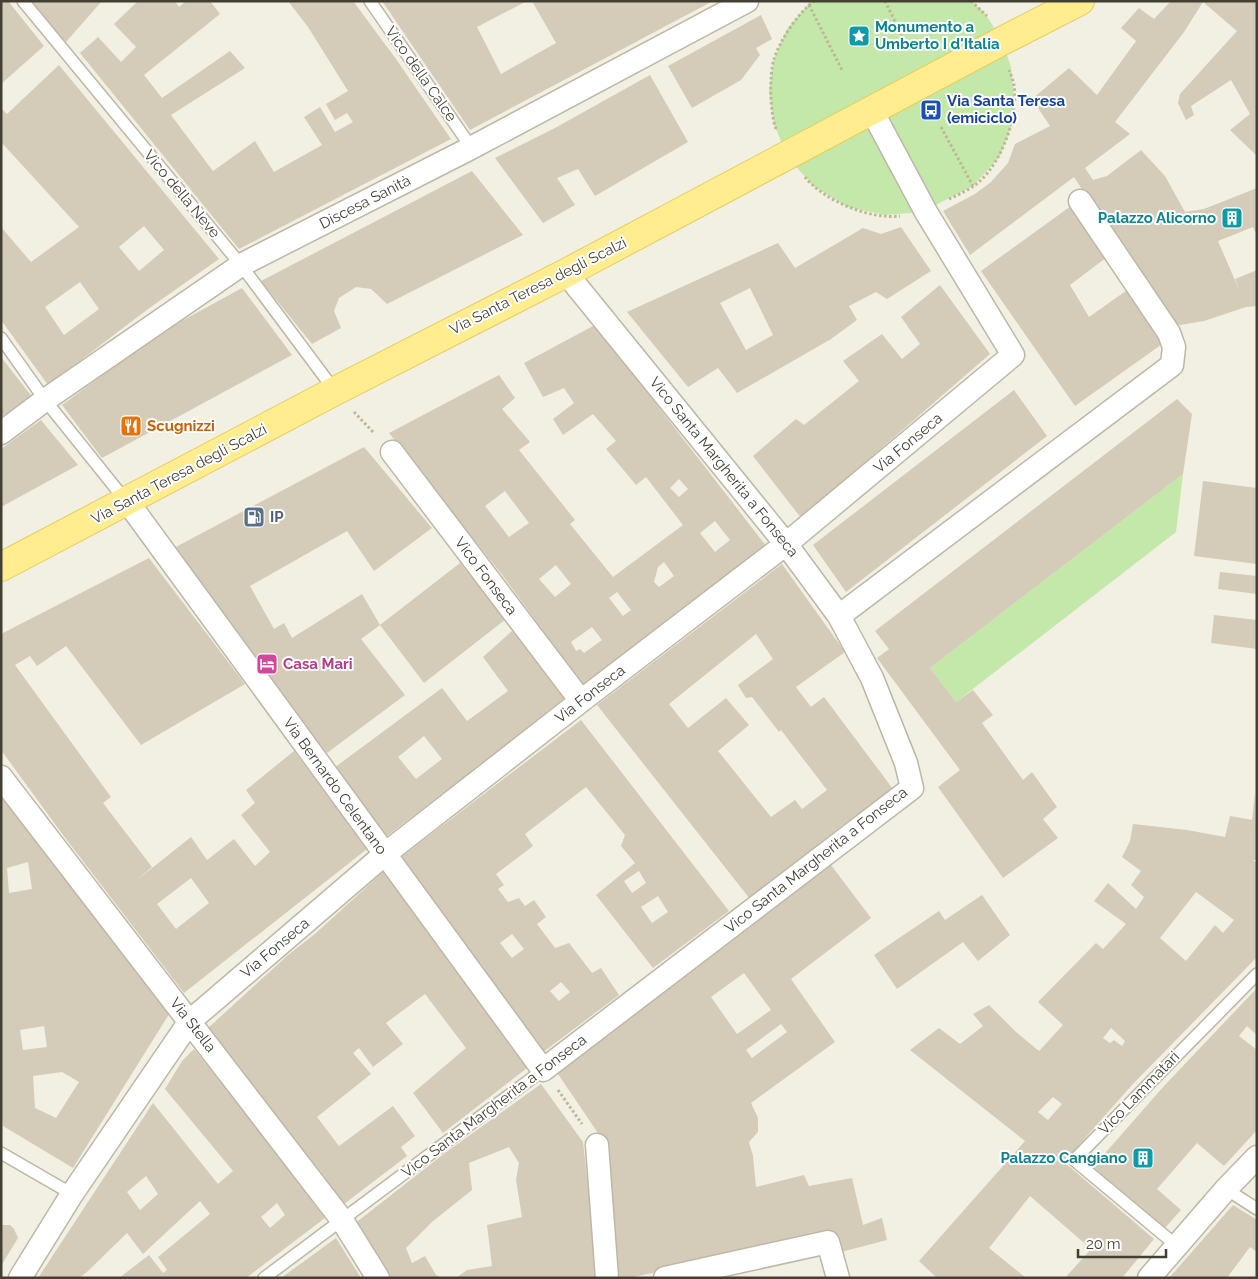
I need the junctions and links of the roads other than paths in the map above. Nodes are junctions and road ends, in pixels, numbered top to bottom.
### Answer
1 (23, 1) edge
2 (370, 1) edge
3 (747, 1) edge
4 (1077, 3) edge
5 (872, 111) junction
6 (471, 148) junction
7 (1080, 201) dead end
8 (242, 265) junction
9 (566, 273) junction
10 (1, 338) edge
11 (335, 391) junction
12 (46, 400) junction
13 (1, 433) edge
14 (392, 452) dead end
15 (127, 502) junction
16 (786, 544) junction
17 (1, 567) edge
18 (839, 616) junction
19 (581, 701) junction
20 (1, 777) edge
21 (385, 854) junction
22 (1257, 974) edge
23 (190, 1021) junction
24 (543, 1070) junction
25 (596, 1145) road end
26 (1, 1153) edge
27 (1257, 1158) edge
28 (1226, 1189) junction
29 (72, 1194) junction
30 (1257, 1209) edge
31 (342, 1220) junction
32 (1177, 1246) junction
33 (20, 1278) edge
34 (264, 1278) edge
35 (378, 1278) edge
36 (608, 1278) edge
37 (665, 1278) edge
38 (838, 1278) edge
39 (1150, 1278) edge

1 - 8 lane, Vico della Neve
2 - 6 lane, Vico della Calce
3 - 6 street, Discesa Sanità
4 - 5 main road, Via Santa Teresa degli Scalzi
5 - 9 main road, Via Santa Teresa degli Scalzi
5 - 16 street, Via Fonseca
6 - 8 street, Discesa Sanità
7 - 18 street
8 - 11 lane, Vico della Neve
8 - 12 street, Discesa Sanità
9 - 11 main road, Via Santa Teresa degli Scalzi
9 - 16 street, Vico Santa Margherita a Fonseca
10 - 12 lane
11 - 15 main road, Via Santa Teresa degli Scalzi
12 - 13 street, Discesa Sanità
12 - 15 lane
14 - 19 street, Vico Fonseca
15 - 17 main road, Via Santa Teresa degli Scalzi
15 - 21 street, Via Bernardo Celentano
16 - 18 street, Vico Santa Margherita a Fonseca
16 - 19 street, Via Fonseca
18 - 24 street, Vico Santa Margherita a Fonseca
19 - 21 street, Via Fonseca
20 - 23 street, Via Stella
21 - 23 street, Via Fonseca
21 - 24 street, Via Bernardo Celentano
22 - 32 lane, Vico Lammatari
23 - 29 street, Via Fonseca
23 - 31 street, Via Stella
24 - 31 lane, Vico Santa Margherita a Fonseca
25 - 36 street
26 - 29 lane
27 - 28 street
28 - 30 lane
28 - 32 street
29 - 33 street, Via Fonseca
31 - 34 lane, Vico Santa Margherita a Fonseca
31 - 35 street, Via Stella
32 - 39 street
37 - 38 street

